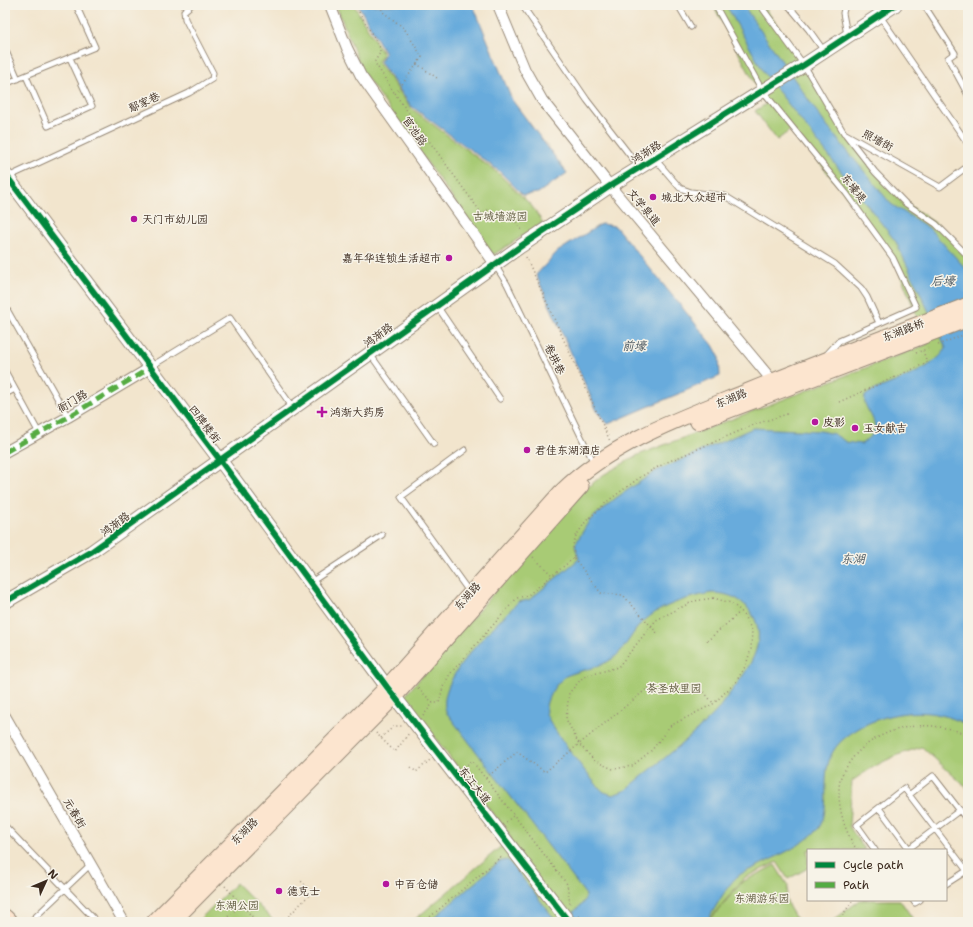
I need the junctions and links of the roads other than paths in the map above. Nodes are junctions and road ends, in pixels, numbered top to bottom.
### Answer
1 (76, 5) edge
2 (191, 5) edge
3 (330, 5) edge
4 (498, 5) edge
5 (522, 5) edge
6 (678, 5) edge
7 (715, 5) edge
8 (760, 5) edge
9 (788, 5) edge
10 (845, 5) edge
11 (895, 5) edge
12 (924, 5) edge
13 (879, 15) junction
14 (691, 27) dead end
15 (847, 36) junction
16 (5, 49) edge
17 (824, 51) junction
18 (70, 58) junction
19 (800, 67) junction
20 (26, 76) junction
21 (18, 79) junction
22 (5, 84) edge
23 (764, 89) junction
24 (968, 95) edge
25 (844, 133) junction
26 (968, 144) edge
27 (655, 158) junction
28 (968, 166) edge
29 (639, 168) junction
30 (6, 176) edge
31 (610, 186) junction
32 (968, 256) edge
33 (494, 264) junction
34 (437, 305) junction
35 (968, 305) edge
36 (5, 306) edge
37 (968, 319) edge
38 (879, 323) junction
39 (370, 354) junction
40 (841, 360) junction
41 (820, 362) junction
42 (150, 368) junction
43 (5, 371) edge
44 (777, 386) junction
45 (15, 389) junction
46 (5, 394) edge
47 (500, 398) dead end
48 (293, 408) junction
49 (68, 417) junction
50 (39, 433) junction
51 (434, 444) dead end
52 (465, 450) dead end
53 (5, 452) edge
54 (220, 460) junction
55 (594, 464) junction
56 (382, 535) dead end
57 (310, 583) junction
58 (470, 594) junction
59 (5, 602) edge
60 (390, 692) junction
61 (5, 716) edge
62 (8, 728) edge
63 (909, 795) junction
64 (879, 808) junction
65 (960, 810) junction
66 (968, 821) edge
67 (5, 826) edge
68 (935, 829) junction
69 (874, 849) edge
70 (908, 849) edge
71 (910, 849) edge
72 (91, 864) junction
73 (968, 870) edge
74 (947, 883) edge
75 (65, 889) junction
76 (5, 917) edge
77 (10, 922) edge
78 (30, 922) edge
79 (97, 922) edge
80 (124, 922) edge
81 (154, 922) edge
82 (172, 922) edge
83 (569, 922) edge

1 - 18 lane
2 - 30 lane, 鄢家巷
3 - 33 street, 官池路
4 - 31 street, 文学泉道
5 - 29 lane
6 - 14 lane
7 - 23 lane, 东壕堤
8 - 19 lane
9 - 17 lane
10 - 15 lane
11 - 13 street
12 - 24 lane
13 - 15 street
13 - 26 lane
15 - 17 street
16 - 21 lane
17 - 19 street
18 - 20 lane
18 - 20 lane
19 - 23 street, 鸿渐路
19 - 25 lane
20 - 21 lane
21 - 22 lane
23 - 27 street, 鸿渐路
23 - 38 lane, 东壕堤
25 - 28 lane, 照墙街
25 - 32 lane
27 - 29 street, 鸿渐路
27 - 38 lane
29 - 31 street, 鸿渐路
30 - 42 street, 四牌楼街
31 - 33 street, 鸿渐路
31 - 44 street, 文学泉道
33 - 34 street, 鸿渐路
33 - 55 lane, 卷拱巷
34 - 39 street, 鸿渐路
34 - 47 lane
35 - 40 main road, 东湖路桥
36 - 49 lane
37 - 40 main road, 东湖路桥
38 - 41 lane
39 - 48 street, 鸿渐路
39 - 51 lane
40 - 41 main road, 东湖路
40 - 44 main road, 东湖路
41 - 44 main road, 东湖路
42 - 48 lane
42 - 49 street, 衙门路
42 - 54 street, 四牌楼街
43 - 45 lane
44 - 55 main road, 东湖路
44 - 60 main road, 东湖路
45 - 46 lane
45 - 50 lane
48 - 54 street, 鸿渐路
49 - 50 street, 衙门路
50 - 53 street, 衙门路
52 - 58 lane
54 - 57 street, 四牌楼街
54 - 59 street, 鸿渐路
55 - 58 main road, 东湖路
56 - 57 lane
57 - 60 street, 四牌楼街
58 - 60 main road, 东湖路
60 - 81 main road, 东湖路
60 - 82 main road, 东湖路
60 - 83 street, 东江大道
61 - 62 street, 元春街
62 - 72 street, 元春街
63 - 64 lane
63 - 65 lane
63 - 68 lane
64 - 69 lane
64 - 70 lane
65 - 66 lane
65 - 68 lane
67 - 75 lane
68 - 71 lane
68 - 73 lane
72 - 75 lane
72 - 80 street, 元春街
73 - 74 lane
75 - 78 lane
75 - 79 lane
76 - 77 main road

